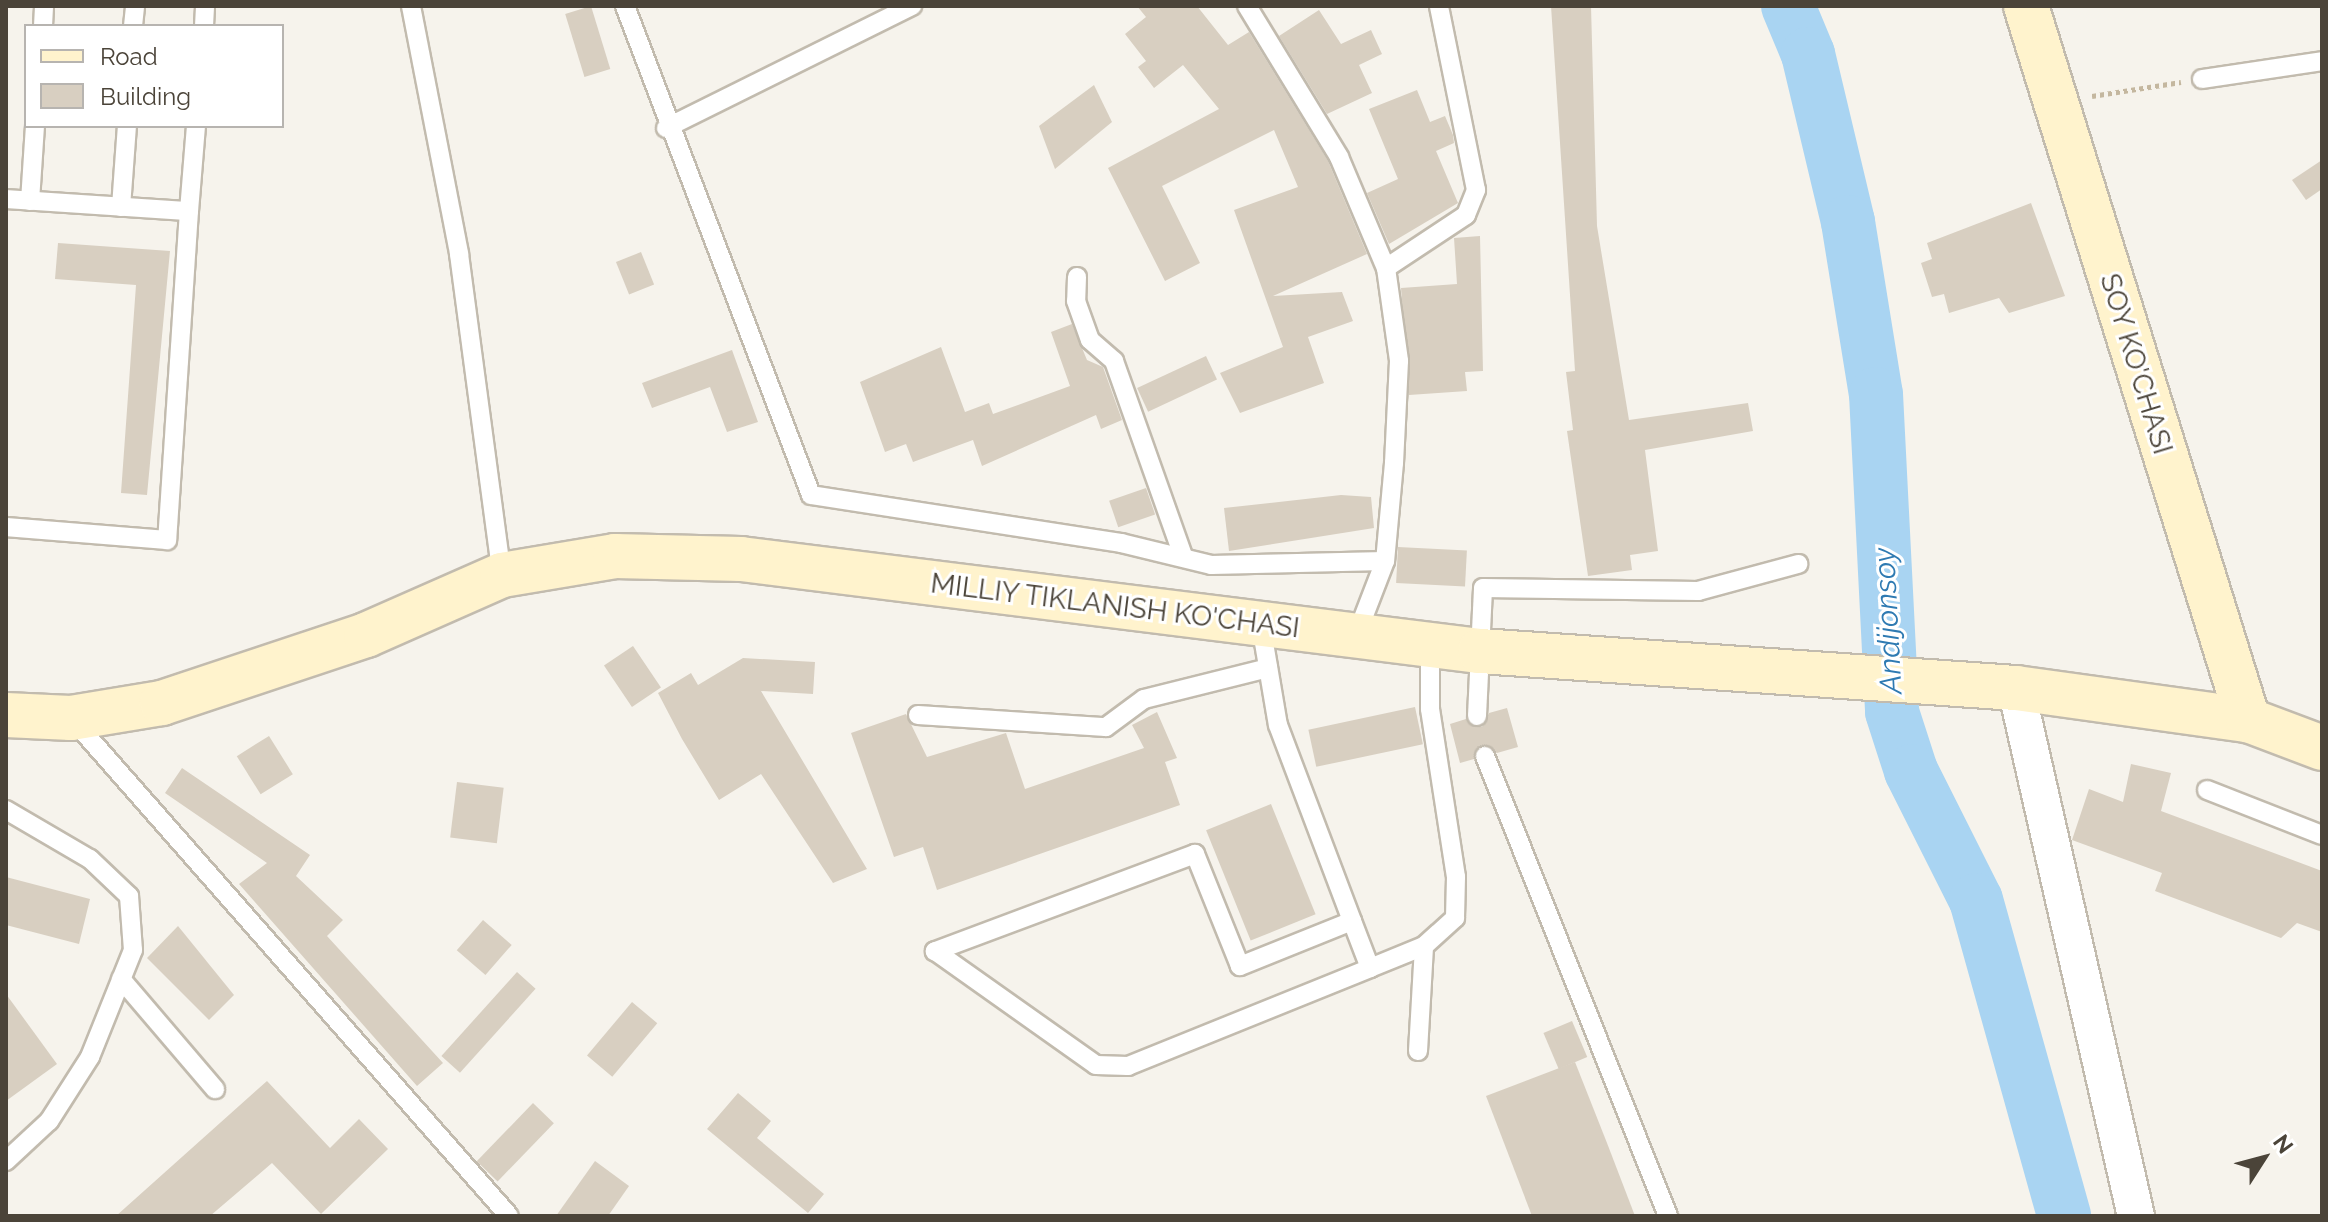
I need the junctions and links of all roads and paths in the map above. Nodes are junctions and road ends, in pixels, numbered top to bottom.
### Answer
1 (411, 6) edge
2 (625, 6) edge
3 (912, 6) edge
4 (1247, 6) edge
5 (1439, 6) edge
6 (2026, 6) edge
7 (2322, 61) edge
8 (2202, 79) joint
9 (2055, 101) junction
10 (35, 128) edge
11 (127, 128) edge
12 (196, 128) edge
13 (666, 128) junction
14 (6, 199) edge
15 (30, 201) junction
16 (121, 207) junction
17 (189, 211) junction
18 (1386, 268) junction
19 (1077, 277) dead end
20 (6, 527) edge
21 (1183, 556) junction
22 (1385, 561) junction
23 (1798, 564) dead end
24 (502, 575) junction
25 (1261, 625) junction
26 (1356, 636) junction
27 (1430, 645) junction
28 (1480, 651) junction
29 (1268, 668) junction
30 (1995, 687) junction
31 (6, 715) edge
32 (918, 715) dead end
33 (1477, 716) dead end
34 (71, 718) junction
35 (2248, 720) junction
36 (2322, 748) edge
37 (1485, 756) dead end
38 (2207, 790) dead end
39 (6, 810) edge
40 (2322, 835) edge
41 (1352, 921) junction
42 (1424, 946) junction
43 (1370, 968) junction
44 (121, 979) junction
45 (1418, 1051) dead end
46 (215, 1089) dead end
47 (6, 1161) edge
48 (509, 1216) edge
49 (1668, 1216) edge
50 (2136, 1216) edge

1 - 24 lane
2 - 13 lane
3 - 13 lane
4 - 18 lane
5 - 18 lane
6 - 9 main road, SOY KO'CHASI
7 - 8 lane
8 - 9 path
9 - 35 main road, SOY KO'CHASI
10 - 15 lane
11 - 16 lane
12 - 17 lane
13 - 21 lane
14 - 15 lane
15 - 16 lane
16 - 17 lane
17 - 20 lane
18 - 22 lane
19 - 21 lane
21 - 22 lane
22 - 26 lane
23 - 28 lane
24 - 25 main road, MILLIY TIKLANISH KO'CHASI
24 - 34 main road, MILLIY TIKLANISH KO'CHASI
25 - 26 main road, MILLIY TIKLANISH KO'CHASI
25 - 29 lane
26 - 27 main road, MILLIY TIKLANISH KO'CHASI
27 - 28 main road, MILLIY TIKLANISH KO'CHASI
27 - 42 lane
28 - 30 main road, MILLIY TIKLANISH KO'CHASI
28 - 33 lane
29 - 32 lane
29 - 41 lane
30 - 35 main road, MILLIY TIKLANISH KO'CHASI
30 - 50 street
31 - 34 main road, MILLIY TIKLANISH KO'CHASI
34 - 48 lane
35 - 36 main road, MILLIY TIKLANISH KO'CHASI
37 - 49 lane
38 - 40 lane
39 - 44 lane
41 - 43 lane
41 - 43 lane
42 - 43 lane
42 - 45 lane
44 - 46 lane
44 - 47 lane

